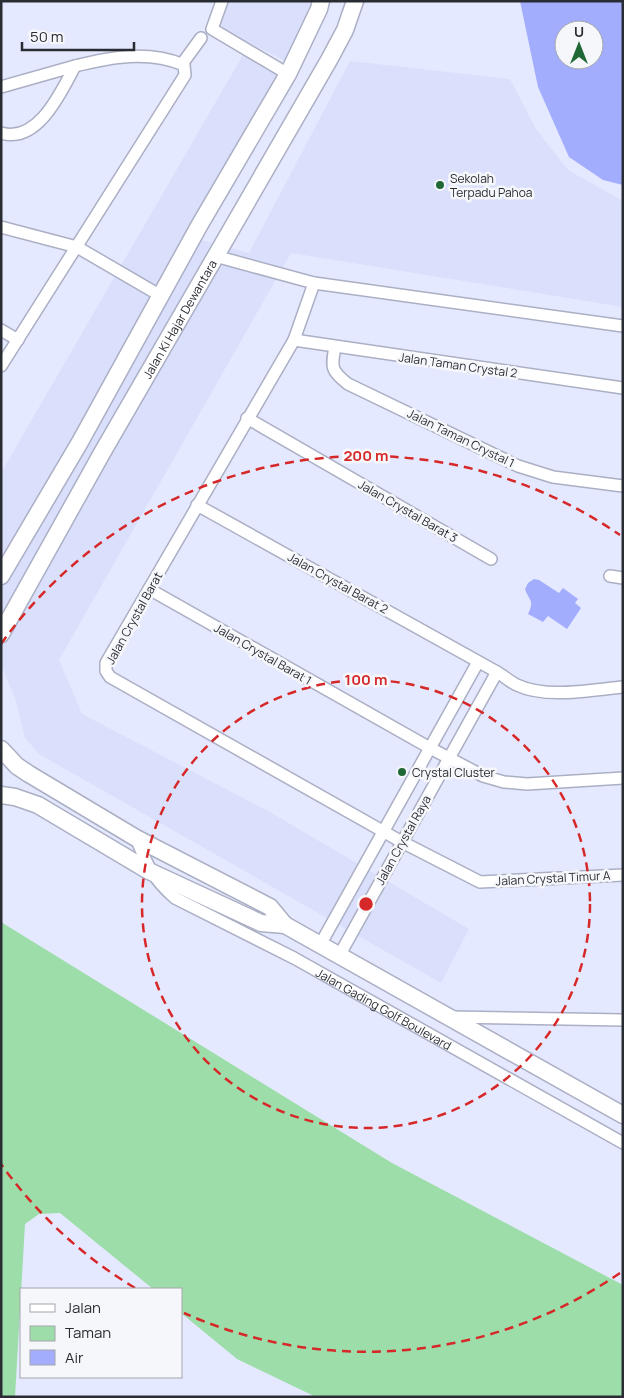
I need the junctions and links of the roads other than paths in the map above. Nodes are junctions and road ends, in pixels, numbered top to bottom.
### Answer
1 (222, 1) edge
2 (320, 1) edge
3 (355, 1) edge
4 (201, 38) dead end
5 (182, 64) junction
6 (75, 66) junction
7 (288, 74) junction
8 (1, 87) edge
9 (1, 133) edge
10 (1, 227) edge
11 (77, 247) junction
12 (214, 256) junction
13 (314, 283) junction
14 (160, 296) junction
15 (623, 326) edge
16 (1, 330) edge
17 (18, 340) junction
18 (294, 340) junction
19 (335, 347) junction
20 (1, 366) edge
21 (623, 388) edge
22 (247, 418) junction
23 (623, 486) edge
24 (197, 505) junction
25 (491, 559) dead end
26 (1, 576) edge
27 (610, 576) dead end
28 (623, 578) edge
29 (149, 589) junction
30 (1, 634) edge
31 (478, 662) junction
32 (497, 672) junction
33 (623, 687) edge
34 (430, 748) junction
35 (1, 749) edge
36 (449, 758) junction
37 (623, 778) edge
38 (1, 795) edge
39 (383, 832) junction
40 (136, 838) junction
41 (402, 842) junction
42 (149, 870) junction
43 (623, 875) edge
44 (285, 925) junction
45 (320, 945) junction
46 (339, 956) junction
47 (448, 1017) junction
48 (623, 1020) edge
49 (623, 1115) edge
50 (623, 1143) edge

1 - 7 street
2 - 7 street, Jalan Ki Hajar Dewantara
3 - 12 street, Jalan Ki Hajar Dewantara
4 - 5 street
5 - 6 street
5 - 11 street
6 - 8 street
6 - 9 street
7 - 14 street, Jalan Ki Hajar Dewantara
10 - 11 street
11 - 14 street
11 - 17 street
12 - 13 street
12 - 30 street, Jalan Ki Hajar Dewantara
13 - 15 street
13 - 18 street, Jalan Crystal Barat
14 - 26 street, Jalan Ki Hajar Dewantara
16 - 17 street
17 - 20 street
18 - 19 street, Jalan Taman Crystal 2
18 - 22 street, Jalan Crystal Barat
19 - 21 street, Jalan Taman Crystal 2
19 - 23 street, Jalan Taman Crystal 1
22 - 24 street, Jalan Crystal Barat
22 - 25 street, Jalan Crystal Barat 3
24 - 29 street, Jalan Crystal Barat
24 - 31 street, Jalan Crystal Barat 2
27 - 28 street
29 - 34 street, Jalan Crystal Barat 1
29 - 39 street, Jalan Crystal Barat
31 - 32 street, Jalan Crystal Barat 2
31 - 34 street, Jalan Crystal Raya
32 - 33 street, Jalan Crystal Barat 2
32 - 36 street, Jalan Crystal Raya
34 - 36 street, Jalan Crystal Barat 1
34 - 39 street, Jalan Crystal Raya
35 - 40 street, Jalan Gading Golf Boulevard
36 - 37 street, Jalan Crystal Barat 1
36 - 41 street, Jalan Crystal Raya
38 - 42 street, Jalan Gading Golf Boulevard
39 - 41 street, Jalan Crystal Barat
39 - 45 street, Jalan Crystal Raya
40 - 42 street
40 - 44 street, Jalan Gading Golf Boulevard
41 - 43 street, Jalan Crystal Timur A
41 - 46 street, Jalan Crystal Raya
42 - 44 street, Jalan Gading Golf Boulevard
42 - 50 street, Jalan Gading Golf Boulevard
44 - 45 street, Jalan Gading Golf Boulevard
45 - 46 street, Jalan Gading Golf Boulevard
46 - 47 street, Jalan Gading Golf Boulevard
47 - 48 street
47 - 49 street, Jalan Gading Golf Boulevard

